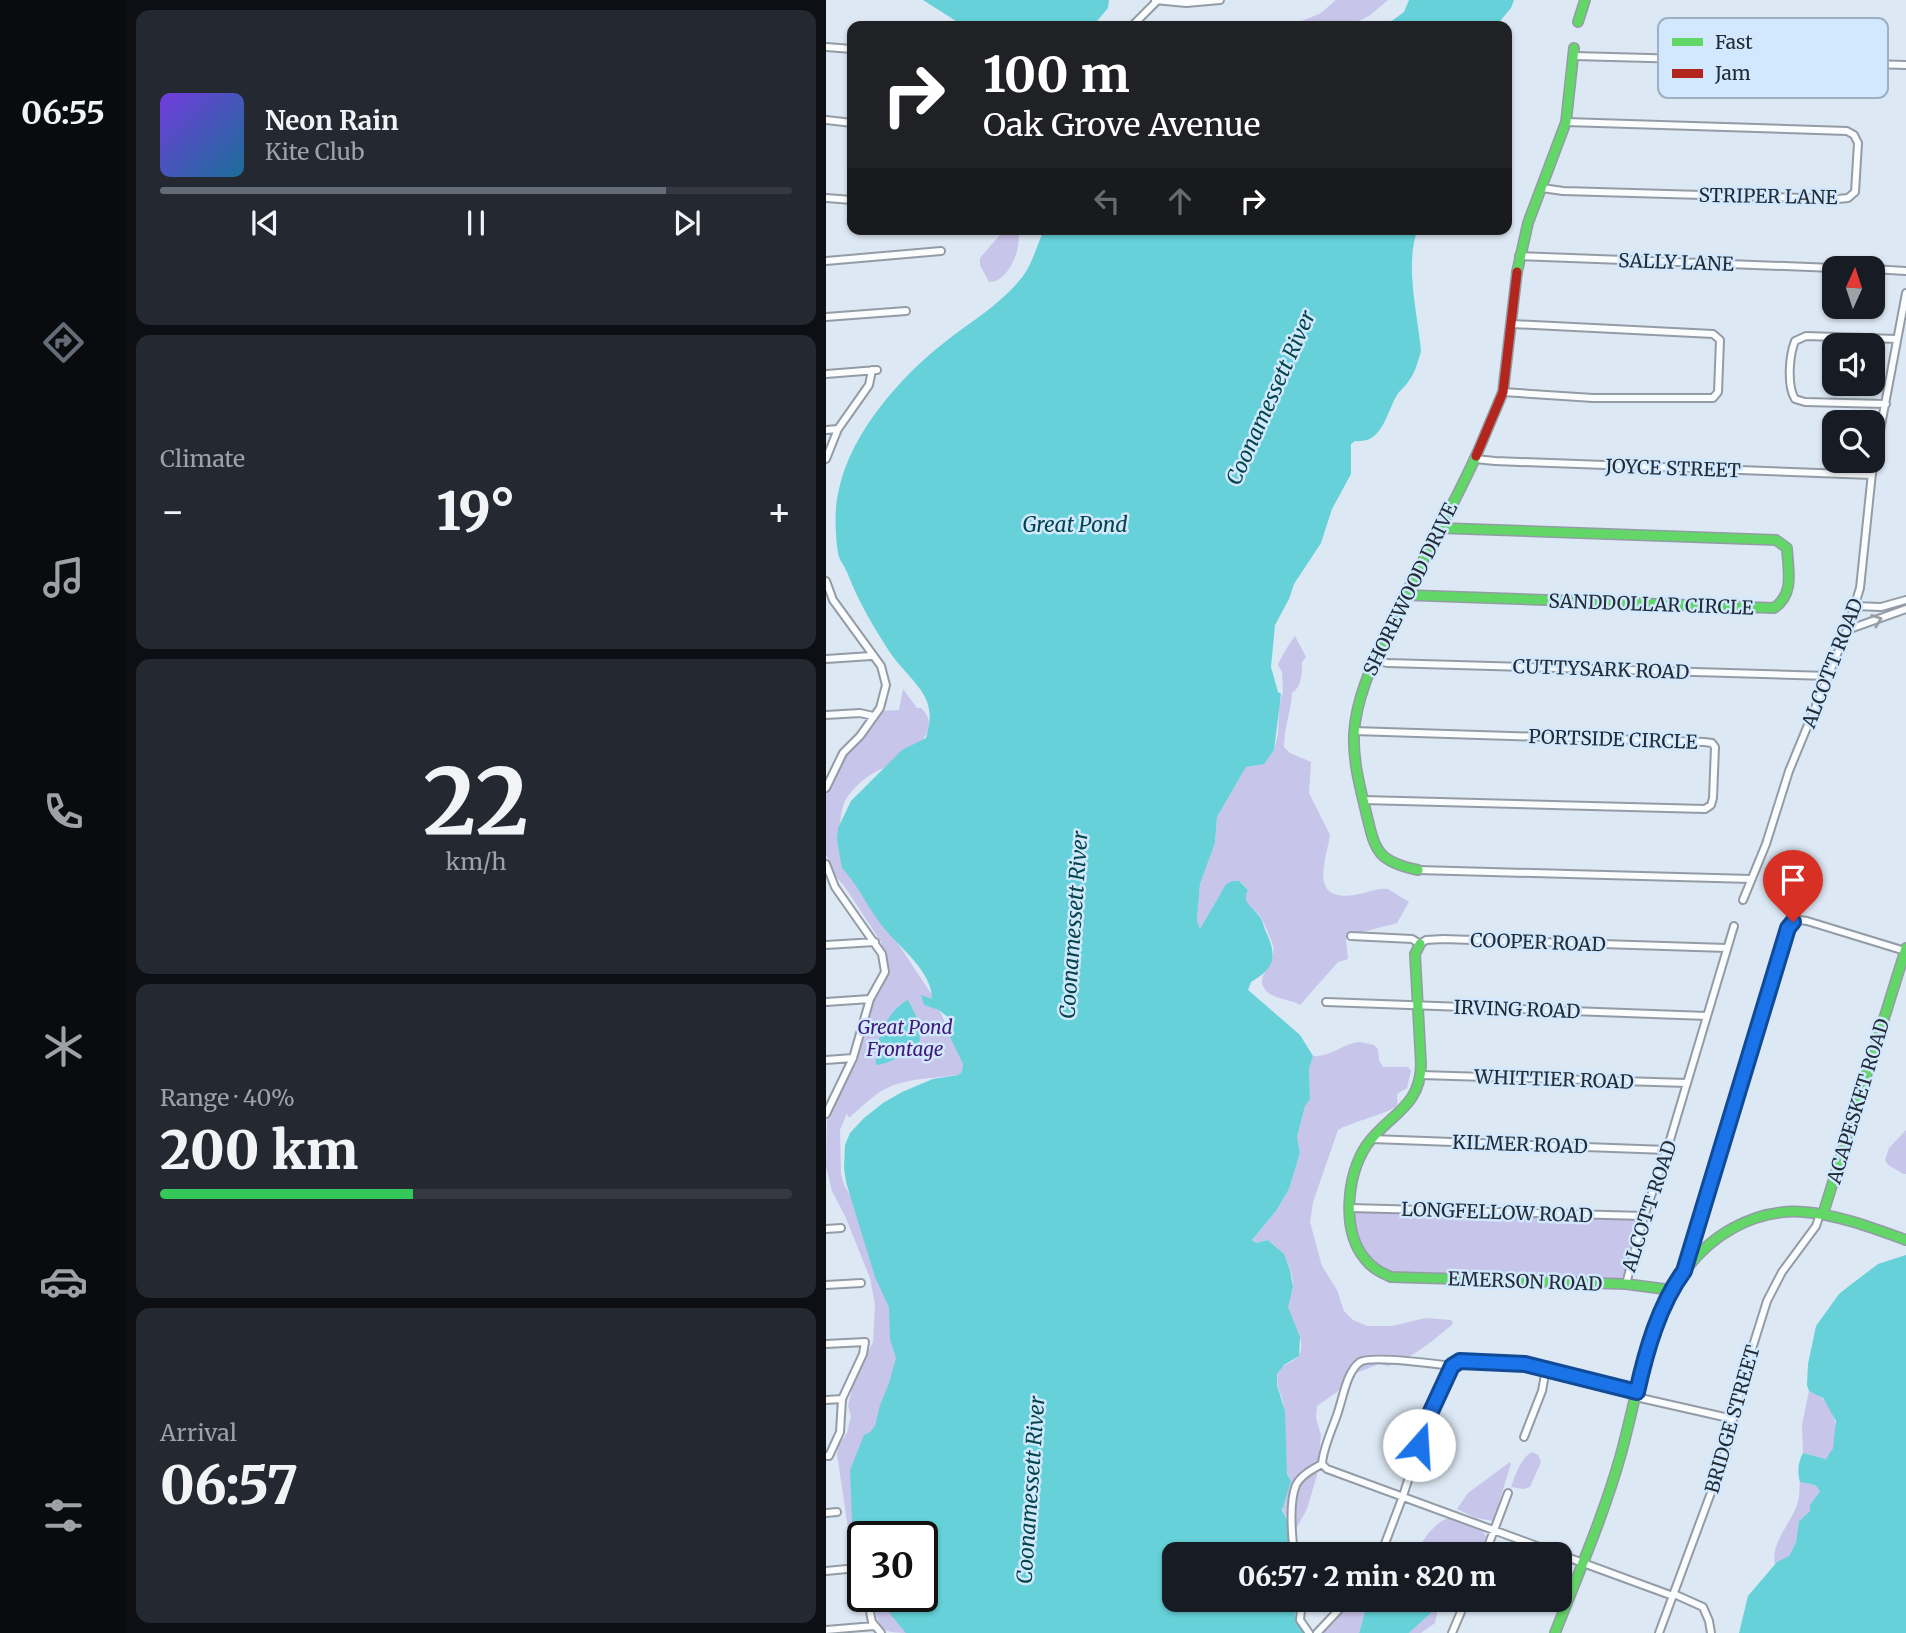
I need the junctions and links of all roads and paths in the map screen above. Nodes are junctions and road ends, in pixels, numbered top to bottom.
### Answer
1 (1157, 0) edge
2 (1220, 0) edge
3 (1585, 0) edge
4 (1137, 21) edge
5 (1578, 22) dead end
6 (826, 47) edge
7 (847, 49) edge
8 (1574, 52) joint
9 (1658, 55) edge
10 (1888, 64) edge
11 (1906, 65) edge
12 (826, 120) edge
13 (847, 122) edge
14 (1566, 122) junction
15 (1542, 188) junction
16 (826, 198) edge
17 (847, 200) edge
18 (942, 251) dead end
19 (1519, 256) junction
20 (826, 261) edge
21 (1822, 268) edge
22 (1885, 270) edge
23 (1906, 271) edge
24 (1906, 293) edge
25 (906, 311) dead end
26 (826, 317) edge
27 (1512, 324) junction
28 (1897, 339) junction
29 (826, 374) edge
30 (1503, 392) junction
31 (1886, 404) junction
32 (838, 429) junction
33 (826, 430) edge
34 (826, 459) edge
35 (1475, 459) junction
36 (1872, 475) junction
37 (1439, 528) junction
38 (826, 581) edge
39 (1404, 595) junction
40 (829, 600) edge
41 (1906, 600) edge
42 (1854, 606) junction
43 (1906, 609) edge
44 (1847, 630) junction
45 (871, 656) junction
46 (826, 659) edge
47 (1374, 660) junction
48 (1828, 676) junction
49 (826, 715) edge
50 (873, 716) junction
51 (1354, 731) junction
52 (829, 773) edge
53 (826, 788) edge
54 (1363, 800) junction
55 (826, 864) edge
56 (1418, 870) joint
57 (1751, 878) junction
58 (835, 887) junction
59 (826, 888) edge
60 (1743, 900) dead end
61 (1734, 926) dead end
62 (1351, 936) dead end
63 (875, 942) junction
64 (1420, 944) junction
65 (826, 945) edge
66 (1727, 947) junction
67 (1905, 949) edge
68 (870, 999) junction
69 (826, 1002) edge
70 (1326, 1002) dead end
71 (1417, 1005) junction
72 (1707, 1016) junction
73 (853, 1058) junction
74 (826, 1060) edge
75 (1420, 1075) junction
76 (1687, 1083) junction
77 (826, 1114) edge
78 (1372, 1139) junction
79 (1667, 1150) junction
80 (1350, 1208) junction
81 (1822, 1214) junction
82 (1644, 1216) junction
83 (841, 1228) dead end
84 (826, 1229) edge
85 (1906, 1240) edge
86 (1684, 1271) junction
87 (862, 1283) dead end
88 (1626, 1284) junction
89 (826, 1285) edge
90 (1672, 1290) junction
91 (826, 1344) edge
92 (1452, 1366) junction
93 (1546, 1370) junction
94 (1636, 1394) junction
95 (842, 1399) junction
96 (826, 1400) edge
97 (1733, 1419) junction
98 (1524, 1437) dead end
99 (827, 1456) edge
100 (1322, 1464) junction
101 (1508, 1493) dead end
102 (1403, 1496) junction
103 (836, 1512) dead end
104 (826, 1513) edge
105 (1493, 1529) junction
106 (1293, 1542) edge
107 (1386, 1542) edge
108 (1489, 1542) edge
109 (1582, 1562) junction
110 (847, 1569) edge
111 (826, 1571) edge
112 (1674, 1595) junction
113 (871, 1612) edge
114 (1301, 1612) edge
115 (1337, 1612) edge
116 (1461, 1612) edge
117 (874, 1626) junction
118 (826, 1630) edge
119 (881, 1633) edge
120 (1309, 1633) edge
121 (1317, 1633) edge
122 (1452, 1633) edge
123 (1555, 1633) edge
124 (1659, 1633) edge
125 (1711, 1633) edge

1 - 2 street
1 - 4 street
3 - 5 street
6 - 7 street
8 - 9 street
8 - 14 street, SHOREWOOD DRIVE
10 - 11 street
12 - 13 street
14 - 15 street, SHOREWOOD DRIVE
14 - 15 street, STRIPER LANE
15 - 19 street, SHOREWOOD DRIVE
16 - 17 street
18 - 20 street
19 - 21 street, SALLY LANE
19 - 27 street, SHOREWOOD DRIVE
22 - 23 street
24 - 28 street, ALCOTT ROAD
25 - 26 street
27 - 30 street, SHOREWOOD DRIVE
27 - 30 street
28 - 31 street, ALCOTT ROAD
28 - 31 street
29 - 32 street
30 - 35 street, SHOREWOOD DRIVE
31 - 36 street, ALCOTT ROAD
32 - 33 street
32 - 34 street
35 - 36 street, JOYCE STREET
35 - 37 street, SHOREWOOD DRIVE
36 - 42 street, ALCOTT ROAD
37 - 39 street, SHOREWOOD DRIVE
37 - 39 street, SANDDOLLAR CIRCLE
38 - 40 street
39 - 47 street, SHOREWOOD DRIVE
40 - 45 street
41 - 42 street
42 - 44 street, ALCOTT ROAD
44 -> 43 street
44 - 48 street, ALCOTT ROAD
45 - 46 street
45 - 50 street
47 - 48 street, CUTTYSARK ROAD
47 - 51 street, SHOREWOOD DRIVE
48 - 57 street, ALCOTT ROAD
49 - 50 street
50 - 52 street
51 - 54 street, SHOREWOOD DRIVE
51 - 54 street, PORTSIDE CIRCLE
52 - 53 street
54 - 56 street, SHOREWOOD DRIVE
55 - 58 street
56 - 57 street, SHOREWOOD DRIVE
57 - 60 street, ALCOTT ROAD
58 - 59 street
58 - 63 street
61 - 66 street, ALCOTT ROAD
62 - 64 street, COOPER ROAD
63 - 65 street
63 - 68 street
64 - 66 street, COOPER ROAD
64 - 71 street
66 - 72 street, ALCOTT ROAD
67 - 81 street, ACAPESKET ROAD
67 - 86 street
68 - 69 street
68 - 73 street
70 - 71 street, IRVING ROAD
71 - 72 street, IRVING ROAD
71 - 75 street
72 - 76 street, ALCOTT ROAD
73 - 74 street
73 - 77 street
75 - 76 street, WHITTIER ROAD
75 - 78 street
76 - 79 street, ALCOTT ROAD
78 - 79 street, KILMER ROAD
78 - 80 street
79 - 82 street, ALCOTT ROAD
80 - 82 street, LONGFELLOW ROAD
80 - 88 street, EMERSON ROAD
81 - 85 street
81 - 86 street
81 - 97 street, BRIDGE STREET
82 - 88 street, ALCOTT ROAD
83 - 84 street
86 - 90 street
87 - 89 street
88 - 90 street, EMERSON ROAD
90 - 94 street
91 - 95 street
92 - 93 street
92 - 100 street
92 - 102 street
93 - 94 street
93 - 98 street
94 - 97 street
94 - 109 street
95 - 96 street
95 - 99 street
97 - 112 street, BRIDGE STREET
100 - 102 street
100 - 106 street
101 - 105 street
102 - 105 street
102 - 107 street
103 - 104 street
105 - 108 street
105 - 109 street
109 - 112 street
109 - 123 street
110 - 111 street
112 - 124 street, BRIDGE STREET
112 - 125 street
113 - 117 street
114 - 120 street
115 - 121 street
116 - 122 street
117 - 118 street
117 - 119 street

